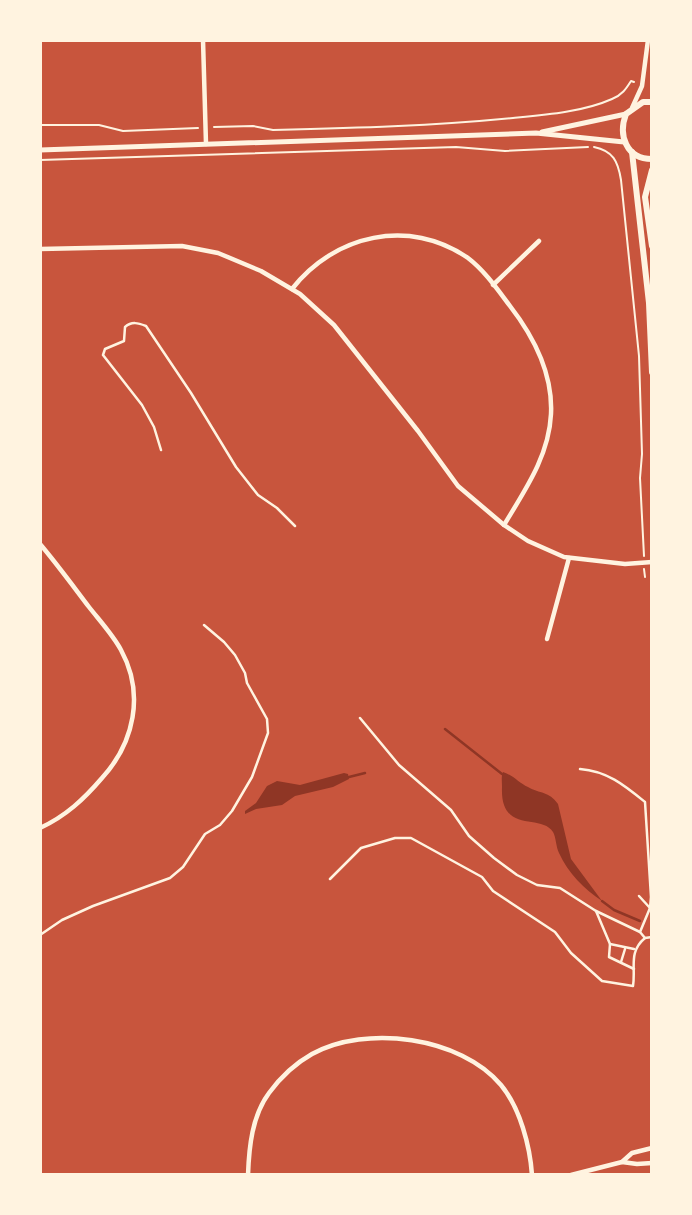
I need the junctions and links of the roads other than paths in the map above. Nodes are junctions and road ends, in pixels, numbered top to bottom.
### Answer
1 (203, 40) edge
2 (649, 40) edge
3 (652, 45) edge
4 (652, 102) edge
5 (632, 108) junction
6 (626, 114) junction
7 (536, 133) junction
8 (624, 142) junction
9 (206, 145) junction
10 (40, 150) edge
11 (632, 152) junction
12 (652, 159) edge
13 (652, 170) edge
14 (539, 241) dead end
15 (652, 246) edge
16 (40, 249) edge
17 (652, 280) edge
18 (494, 285) junction
19 (292, 289) junction
20 (649, 303) junction
21 (652, 372) edge
22 (161, 450) dead end
23 (504, 525) junction
24 (295, 526) dead end
25 (40, 544) edge
26 (569, 558) junction
27 (652, 562) edge
28 (204, 625) dead end
29 (547, 639) dead end
30 (360, 718) dead end
31 (580, 769) dead end
32 (40, 828) edge
33 (330, 879) dead end
34 (639, 896) dead end
35 (650, 908) junction
36 (596, 911) junction
37 (640, 932) junction
38 (40, 935) edge
39 (652, 937) edge
40 (645, 938) junction
41 (610, 944) junction
42 (625, 948) junction
43 (635, 949) junction
44 (621, 962) junction
45 (634, 969) junction
46 (652, 1148) edge
47 (622, 1162) junction
48 (652, 1163) edge
49 (248, 1175) edge
50 (532, 1175) edge
51 (571, 1175) edge

1 - 9 street
2 - 3 street
2 - 5 street
4 - 5 main road
5 - 6 main road
6 - 7 street
6 - 8 main road
7 - 8 street
7 - 9 street
8 - 11 main road
9 - 10 street
11 - 12 main road
11 - 20 main road
13 - 15 main road
14 - 18 street
16 - 19 street
17 - 20 main road
18 - 19 street
18 - 23 street
19 - 23 street
20 - 21 main road
22 - 24 lane
23 - 26 street
25 - 32 street
26 - 27 street
26 - 29 street
28 - 38 lane
30 - 36 lane
31 - 35 lane
33 - 45 lane
34 - 35 lane
35 - 37 lane
36 - 37 lane
36 - 41 lane
37 - 40 lane
39 - 40 lane
40 - 43 lane
41 - 42 lane
41 - 44 lane
42 - 43 lane
42 - 44 lane
43 - 45 lane
44 - 45 lane
46 - 47 street
47 - 48 street
47 - 51 street
49 - 50 street

